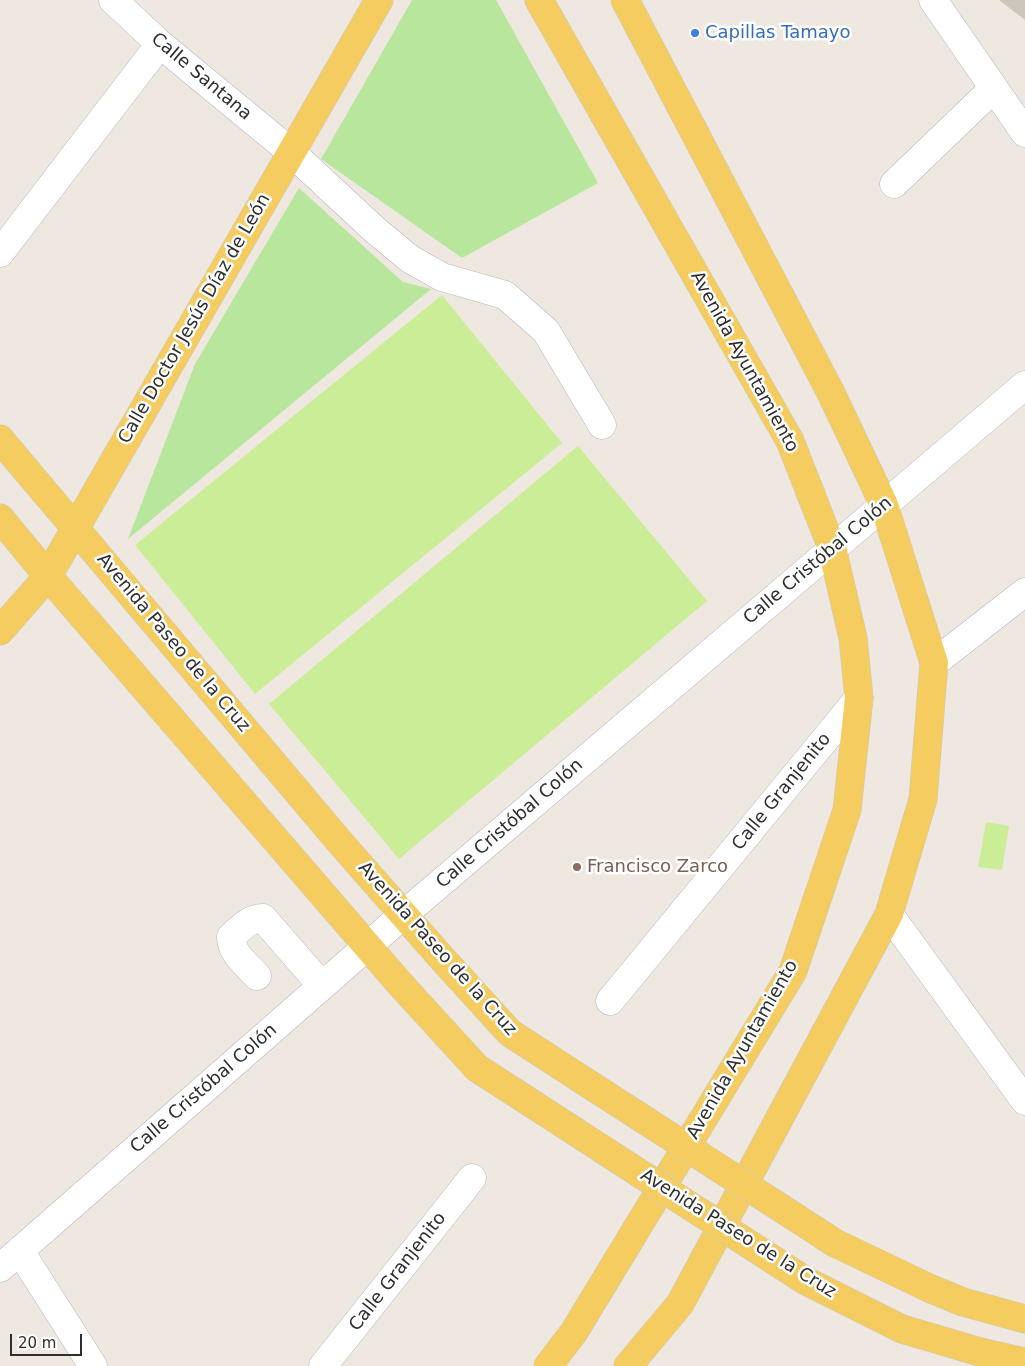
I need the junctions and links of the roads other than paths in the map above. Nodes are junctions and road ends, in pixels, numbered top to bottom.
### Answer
1 (113, 0) edge
2 (379, 0) edge
3 (539, 0) edge
4 (625, 0) edge
5 (933, 0) edge
6 (160, 44) junction
7 (994, 88) junction
8 (1025, 133) edge
9 (291, 152) junction
10 (894, 184) dead end
11 (0, 253) edge
12 (1025, 385) edge
13 (602, 425) dead end
14 (0, 439) edge
15 (884, 505) junction
16 (0, 518) edge
17 (76, 528) junction
18 (832, 548) junction
19 (48, 576) junction
20 (1025, 592) edge
21 (0, 631) edge
22 (934, 663) junction
23 (859, 698) junction
24 (889, 914) junction
25 (404, 915) junction
26 (367, 947) junction
27 (257, 976) dead end
28 (322, 986) junction
29 (610, 1001) dead end
30 (1025, 1101) edge
31 (472, 1178) dead end
32 (10, 1260) edge
33 (1025, 1319) edge
34 (985, 1359) edge
35 (1025, 1362) edge
36 (92, 1366) edge
37 (323, 1366) edge
38 (548, 1366) edge
39 (628, 1366) edge

1 - 6 street, Calle Santana
2 - 9 main road, Calle Doctor Jesús Díaz de León
3 - 18 main road, Avenida Ayuntamiento
4 - 15 main road
5 - 7 street
6 - 9 street, Calle Santana
6 - 11 street
7 - 8 street
7 - 10 street
9 - 13 street, Calle Santana
9 - 17 main road, Calle Doctor Jesús Díaz de León
12 - 15 street, Calle Cristóbal Colón
14 - 17 main road, Avenida Paseo de la Cruz
15 - 18 street, Calle Cristóbal Colón
15 - 22 main road
16 - 19 main road, Avenida Paseo de la Cruz
17 - 19 main road, Calle Doctor Jesús Díaz de León
17 - 25 main road, Avenida Paseo de la Cruz
18 - 23 main road, Avenida Ayuntamiento
18 - 25 street, Calle Cristóbal Colón
19 - 21 main road, Calle Doctor Jesús Díaz de León
19 - 26 main road, Avenida Paseo de la Cruz
20 - 22 street
22 - 24 main road
23 - 29 street, Calle Granjenito
23 - 38 main road, Avenida Ayuntamiento
24 - 30 street
24 - 39 main road
25 - 26 street, Calle Cristóbal Colón
25 - 33 main road, Avenida Paseo de la Cruz, bridge
26 - 28 street, Calle Cristóbal Colón
26 - 34 main road, Avenida Paseo de la Cruz, bridge
27 - 28 street
28 - 32 street, Calle Cristóbal Colón
31 - 37 street, Calle Granjenito
32 - 36 street
34 - 35 main road, Avenida Paseo de la Cruz

